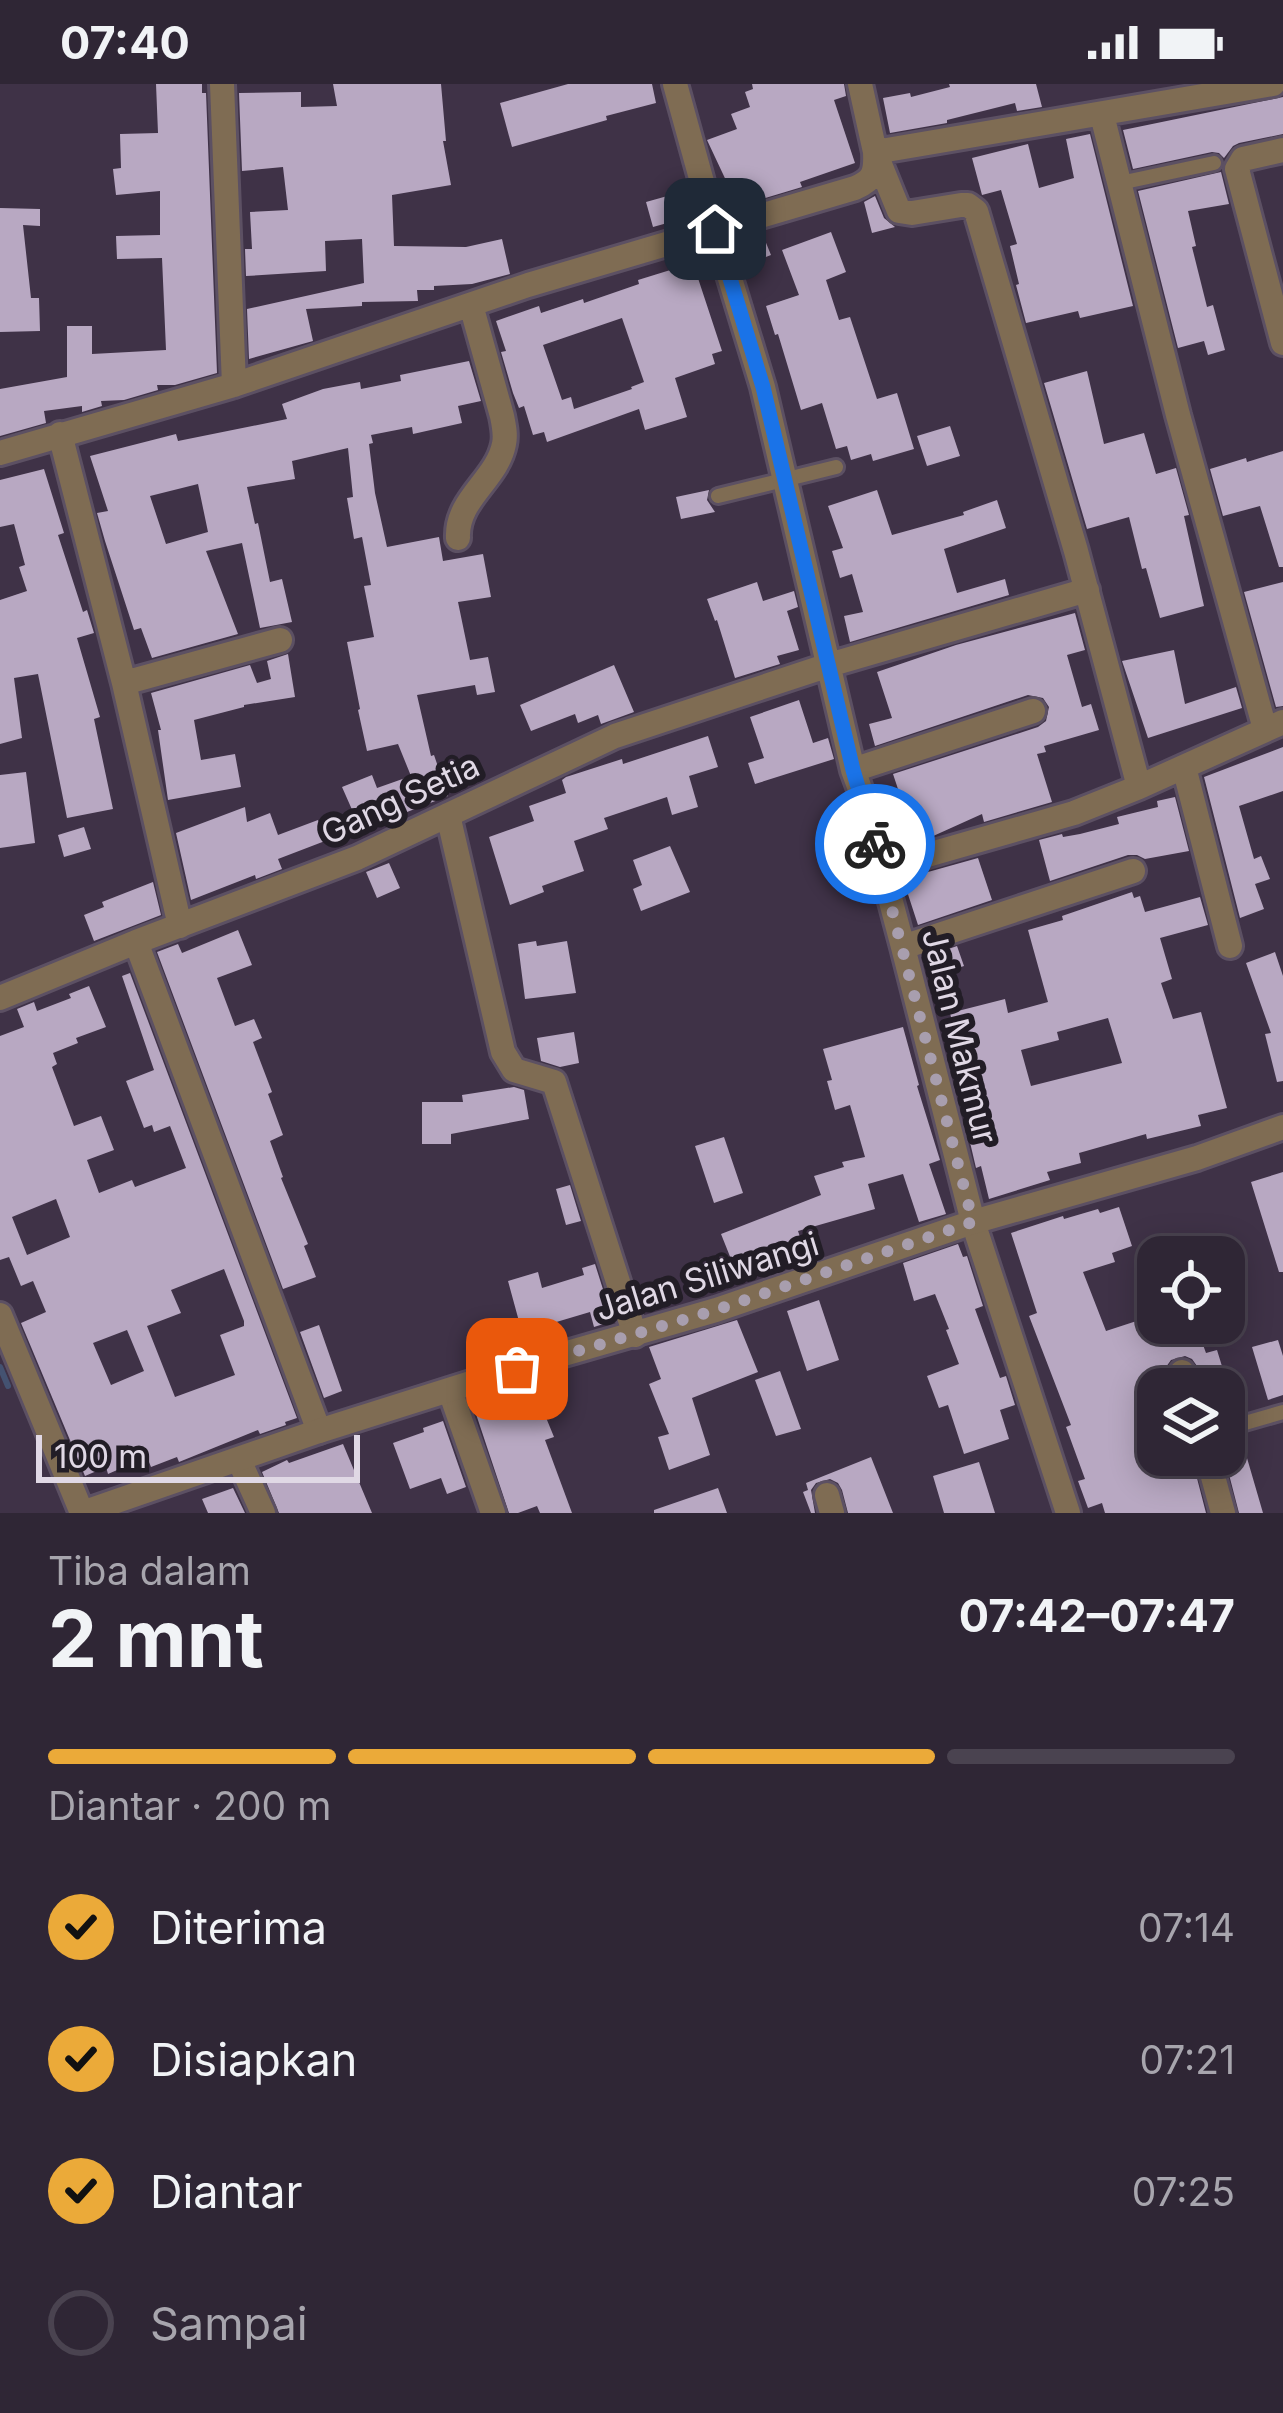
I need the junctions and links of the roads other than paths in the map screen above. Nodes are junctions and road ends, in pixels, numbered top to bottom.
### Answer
1 (222, 84) edge
2 (674, 84) edge
3 (860, 84) edge
4 (1273, 84) edge
5 (1102, 115) junction
6 (1283, 151) edge
7 (875, 152) junction
8 (1214, 163) dead end
9 (1120, 183) junction
10 (715, 229) junction
11 (471, 305) junction
12 (1283, 344) edge
13 (234, 385) junction
14 (60, 434) junction
15 (0, 452) edge
16 (836, 467) dead end
17 (784, 481) junction
18 (718, 496) dead end
19 (458, 538) dead end
20 (1087, 590) junction
21 (280, 640) dead end
22 (829, 665) junction
23 (124, 683) junction
24 (1033, 711) dead end
25 (1274, 726) edge
26 (1184, 767) junction
27 (853, 770) junction
28 (1139, 788) junction
29 (448, 815) junction
30 (882, 868) junction
31 (1133, 871) dead end
32 (180, 926) junction
33 (136, 942) junction
34 (903, 946) junction
35 (1230, 946) dead end
36 (0, 998) edge
37 (1283, 1127) edge
38 (973, 1222) junction
39 (0, 1315) edge
40 (634, 1335) junction
41 (450, 1391) junction
42 (1283, 1412) edge
43 (1245, 1423) edge
44 (319, 1431) junction
45 (239, 1460) junction
46 (1213, 1476) edge
47 (82, 1513) edge
48 (262, 1513) edge
49 (493, 1513) edge
50 (1068, 1513) edge
51 (1223, 1513) edge

1 - 13 street
2 - 10 street, Jalan Makmur
3 - 7 street
4 - 5 street
5 - 7 street
5 - 9 street
6 - 12 street
7 - 10 street
7 - 20 street
8 - 9 lane
9 - 25 street
10 - 11 street
10 - 17 street, Jalan Makmur
11 - 13 street
11 - 19 street
13 - 14 street
14 - 15 street
14 - 23 street
16 - 17 lane
17 - 18 lane
17 - 22 street, Jalan Makmur
20 - 22 street, Gang Setia
20 - 28 street
21 - 23 street
22 - 27 street, Jalan Makmur
22 - 29 street, Gang Setia
23 - 32 street
24 - 27 street
25 - 26 street
26 - 28 street
26 - 35 street
27 - 30 street, Jalan Makmur
28 - 30 street
29 - 32 street, Gang Setia
29 - 40 street
30 - 34 street, Jalan Makmur
31 - 34 street
32 - 33 street, Gang Setia
33 - 36 street, Gang Setia
33 - 44 street
34 - 38 street, Jalan Makmur
37 - 38 street, Jalan Siliwangi
38 - 40 street, Jalan Siliwangi
38 - 50 street, Jalan Makmur
39 - 47 street
40 - 41 street, Jalan Siliwangi
41 - 44 street, Jalan Siliwangi
41 - 49 street
42 - 43 lane
44 - 45 street, Jalan Siliwangi
45 - 47 street, Jalan Siliwangi
45 - 48 street
46 - 51 street

